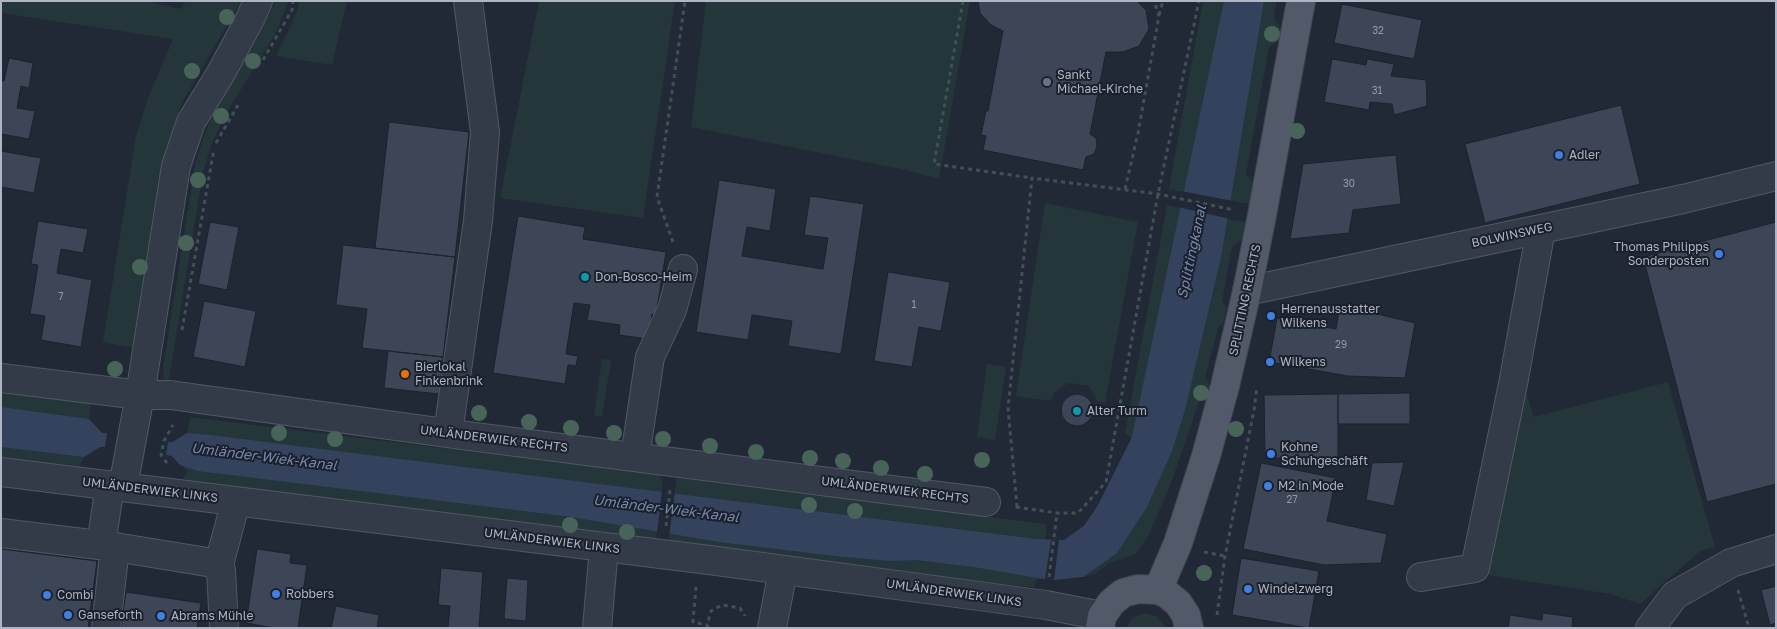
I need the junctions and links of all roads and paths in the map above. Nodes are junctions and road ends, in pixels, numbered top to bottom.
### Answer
1 (258, 1) edge
2 (293, 1) edge
3 (468, 1) edge
4 (685, 1) edge
5 (963, 1) edge
6 (1154, 1) edge
7 (1164, 1) edge
8 (1199, 1) edge
9 (1301, 1) edge
10 (1159, 16) junction
11 (263, 61) dead end
12 (239, 104) dead end
13 (1776, 176) edge
14 (1032, 178) junction
15 (1125, 190) junction
16 (1158, 194) junction
17 (1236, 210) dead end
18 (1541, 229) junction
19 (683, 269) joint
20 (1247, 291) junction
21 (180, 338) dead end
22 (1, 378) edge
23 (1257, 383) dead end
24 (140, 395) junction
25 (173, 426) dead end
26 (448, 433) junction
27 (635, 457) junction
28 (168, 466) dead end
29 (1, 472) edge
30 (116, 486) junction
31 (670, 486) dead end
32 (236, 501) junction
33 (986, 502) joint
34 (1017, 507) junction
35 (1058, 513) junction
36 (1, 533) edge
37 (108, 546) junction
38 (604, 547) junction
39 (1776, 548) edge
40 (663, 554) junction
41 (1731, 563) junction
42 (218, 568) junction
43 (783, 570) junction
44 (1421, 578) dead end
45 (1049, 579) dead end
46 (696, 583) dead end
47 (1158, 590) junction
48 (1216, 619) dead end
49 (692, 622) junction
50 (1101, 622) edge
51 (760, 625) edge
52 (707, 626) edge
53 (106, 628) edge
54 (224, 628) edge
55 (597, 628) edge
56 (692, 628) edge
57 (1190, 628) edge
58 (1650, 628) edge
59 (1749, 628) edge

1 - 24 street
2 - 11 path
3 - 26 street
4 - 19 path
5 - 14 path
6 - 10 path
7 - 10 path
8 - 16 path
9 - 20 main road, SPLITTING RECHTS
10 - 15 path
12 - 21 path
13 - 18 street, BOLWINSWEG
14 - 15 path
14 - 34 path
15 - 16 path
16 - 17 path
16 - 35 path
18 - 20 street, BOLWINSWEG
18 - 44 street
19 - 27 street
20 - 47 main road, SPLITTING RECHTS
22 - 24 street, UMLÄNDERWIEK RECHTS
23 - 48 path
24 - 26 street, UMLÄNDERWIEK RECHTS
24 - 30 street
25 - 28 path
26 - 27 street, UMLÄNDERWIEK RECHTS
27 - 33 street, UMLÄNDERWIEK RECHTS
29 - 30 street, UMLÄNDERWIEK LINKS
30 - 32 street, UMLÄNDERWIEK LINKS
30 - 37 street
31 - 40 path
32 - 38 street, UMLÄNDERWIEK LINKS
32 - 42 street
33 - 34 path
34 - 35 path
35 - 45 path
36 - 37 street
37 - 42 street
37 - 53 street
38 - 40 street, UMLÄNDERWIEK LINKS
38 - 55 street
39 - 41 street
40 - 43 street, UMLÄNDERWIEK LINKS
41 - 58 street
41 - 59 path
42 - 54 street
43 - 50 street, UMLÄNDERWIEK LINKS
43 - 51 street
46 - 49 path
47 - 50 main road
47 - 57 main road
49 - 52 path
49 - 56 path
51 - 52 path

